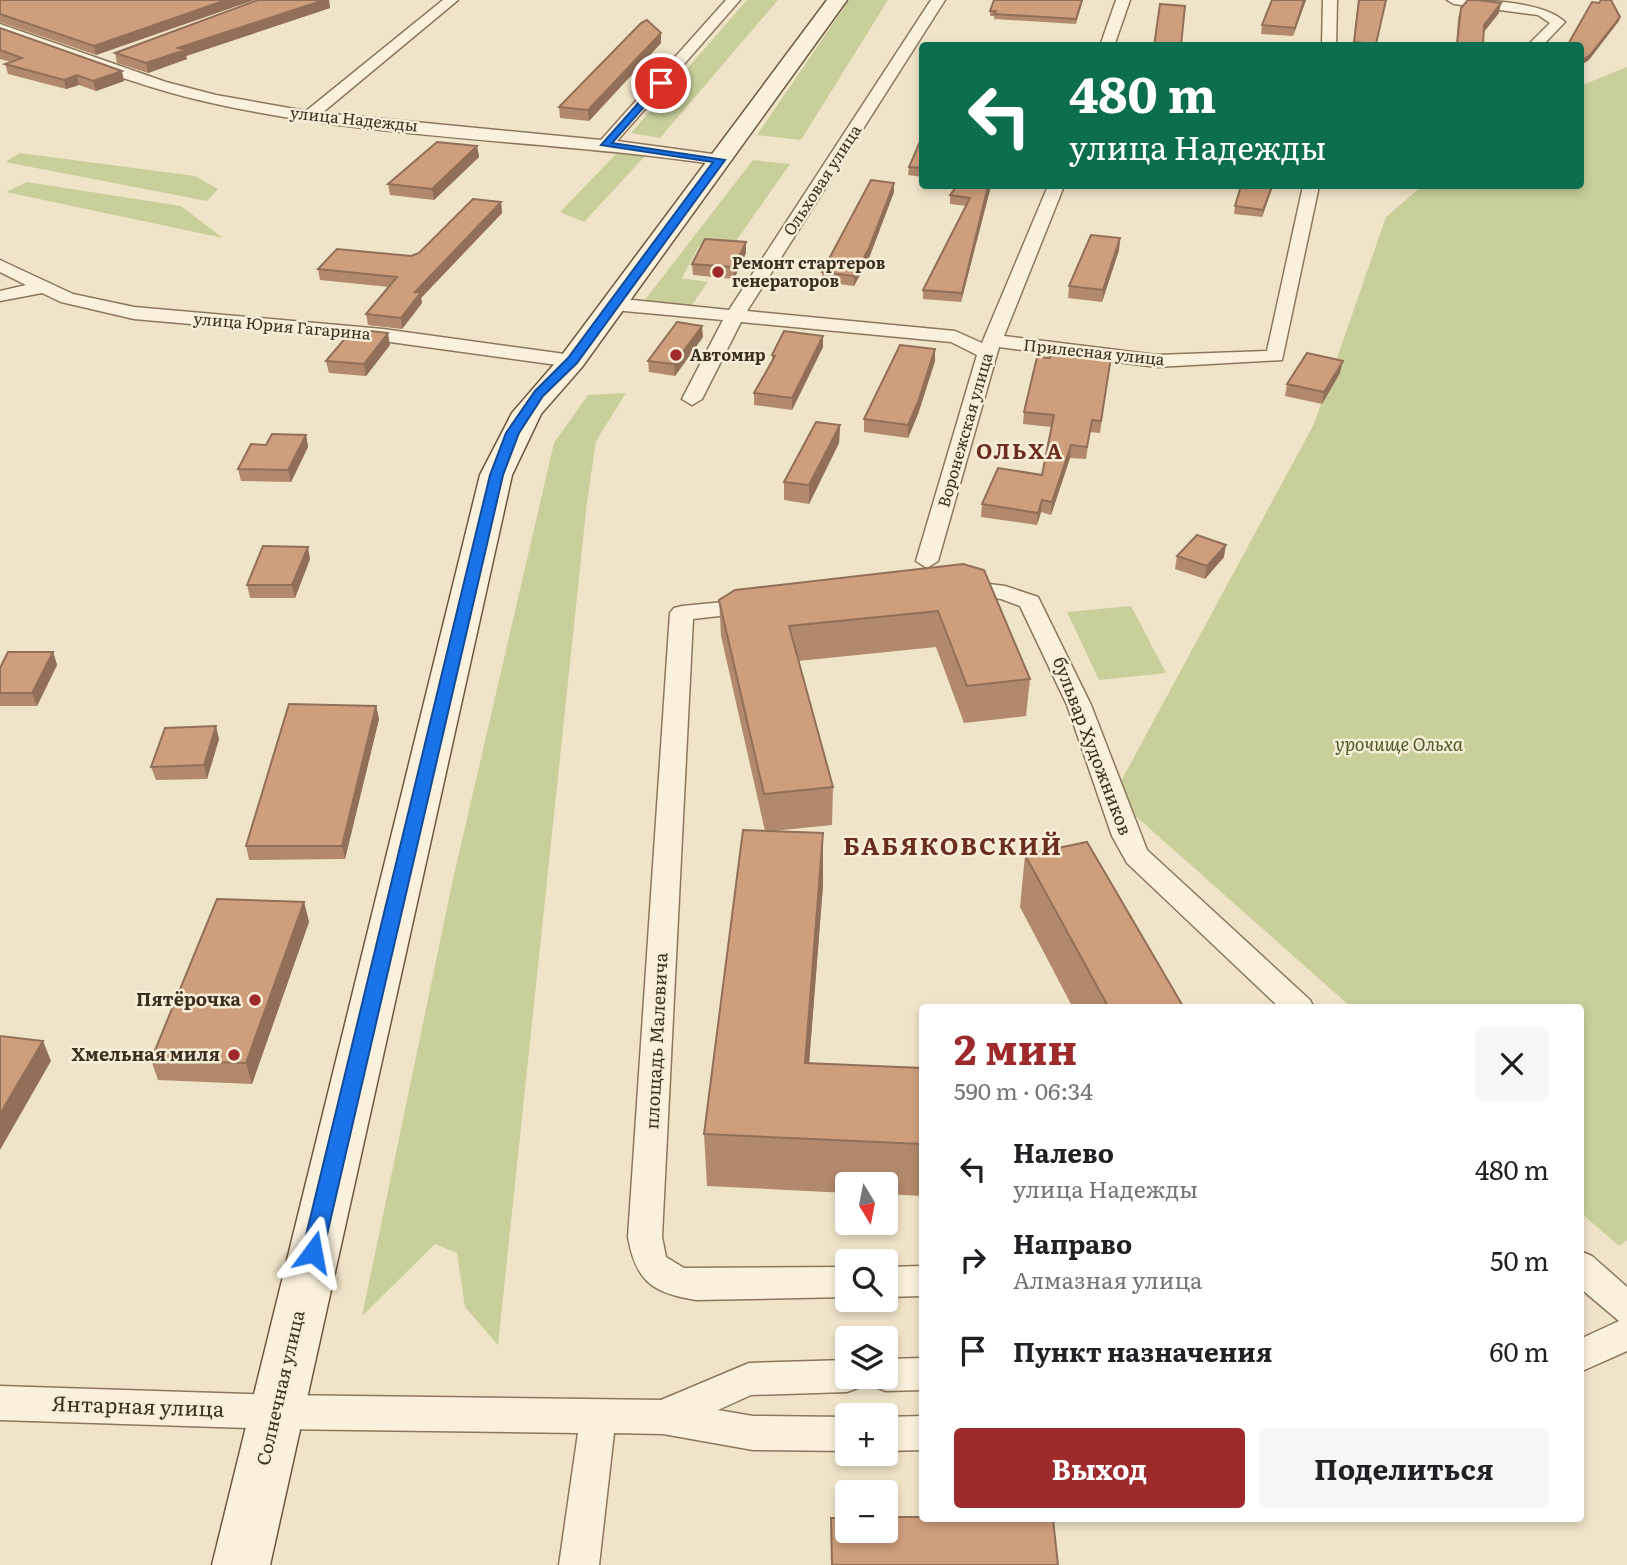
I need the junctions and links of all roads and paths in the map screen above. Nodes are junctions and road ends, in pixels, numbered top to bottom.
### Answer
1 (451, 0) edge
2 (733, 0) edge
3 (837, 0) edge
4 (938, 0) edge
5 (1123, 0) edge
6 (1330, 0) edge
7 (1454, 0) edge
8 (0, 27) edge
9 (1108, 42) edge
10 (1329, 42) edge
11 (1538, 42) edge
12 (124, 53) edge
13 (99, 62) junction
14 (309, 116) junction
15 (606, 145) junction
16 (720, 160) junction
17 (1055, 189) edge
18 (1310, 189) edge
19 (0, 265) edge
20 (43, 287) junction
21 (0, 296) edge
22 (613, 304) junction
23 (735, 315) junction
24 (989, 346) junction
25 (572, 361) junction
26 (692, 399) dead end
27 (927, 561) dead end
28 (926, 589) edge
29 (776, 604) edge
30 (1294, 1004) edge
31 (1584, 1270) edge
32 (919, 1281) edge
33 (835, 1282) edge
34 (898, 1282) edge
35 (1627, 1309) edge
36 (1627, 1334) edge
37 (1584, 1354) edge
38 (919, 1374) edge
39 (898, 1375) edge
40 (835, 1376) edge
41 (0, 1403) edge
42 (276, 1412) junction
43 (663, 1417) junction
44 (598, 1418) junction
45 (919, 1433) edge
46 (835, 1434) edge
47 (898, 1434) edge
48 (241, 1565) edge
49 (579, 1565) edge

1 - 14 street
2 - 15 street
3 - 16 street, Солнечная улица
4 - 23 street, Ольховая улица
5 - 9 street
6 - 10 street
7 - 11 street
8 - 13 street, улица Надежды
12 - 13 street
13 - 14 street, улица Надежды
14 - 15 street, улица Надежды
15 - 16 street, улица Надежды
16 - 22 street, Солнечная улица
17 - 24 street, Воронежская улица
18 - 24 street, Прилесная улица
19 - 20 street, улица Юрия Гагарина
20 - 21 street
20 - 25 street, улица Юрия Гагарина
22 - 23 street
22 - 25 street, Солнечная улица
23 - 24 street
23 - 26 street, Ольховая улица
24 - 27 street, Воронежская улица
25 - 42 street, Солнечная улица
28 - 30 street, бульвар Художников
29 - 33 street, площадь Малевича
31 - 35 street
32 - 34 street
36 - 37 street
38 - 39 street
40 - 43 street
41 - 42 street, Янтарная улица
42 - 44 street
42 - 48 street, Солнечная улица
43 - 44 street
43 - 46 street
44 - 49 street
45 - 47 street

